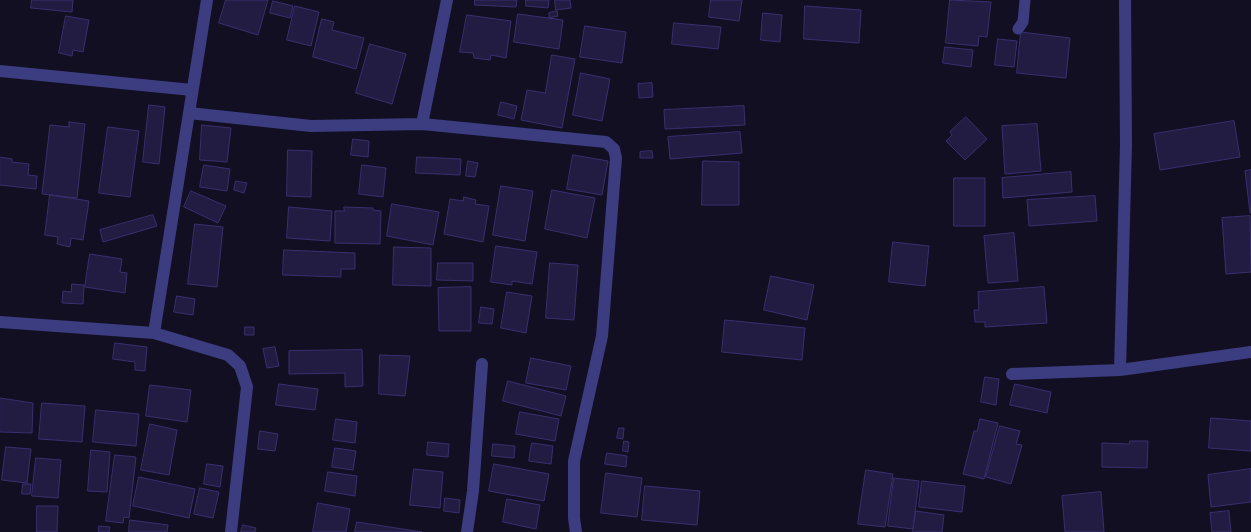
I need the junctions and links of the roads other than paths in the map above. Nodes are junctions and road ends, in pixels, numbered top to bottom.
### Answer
1 (207, 0) edge
2 (446, 0) edge
3 (1025, 0) edge
4 (1125, 0) edge
5 (1018, 29) dead end
6 (0, 71) edge
7 (192, 90) junction
8 (189, 113) junction
9 (422, 124) junction
10 (0, 322) edge
11 (154, 333) junction
12 (1251, 352) edge
13 (482, 364) dead end
14 (1120, 370) junction
15 (1012, 374) dead end
16 (231, 532) edge
17 (467, 532) edge
18 (576, 532) edge

1 - 7 street
2 - 9 street
3 - 5 lane
4 - 14 street
6 - 7 street
7 - 8 street
8 - 9 street
8 - 11 street
9 - 18 street
10 - 11 street
11 - 16 street
12 - 14 street
13 - 17 street
14 - 15 street

